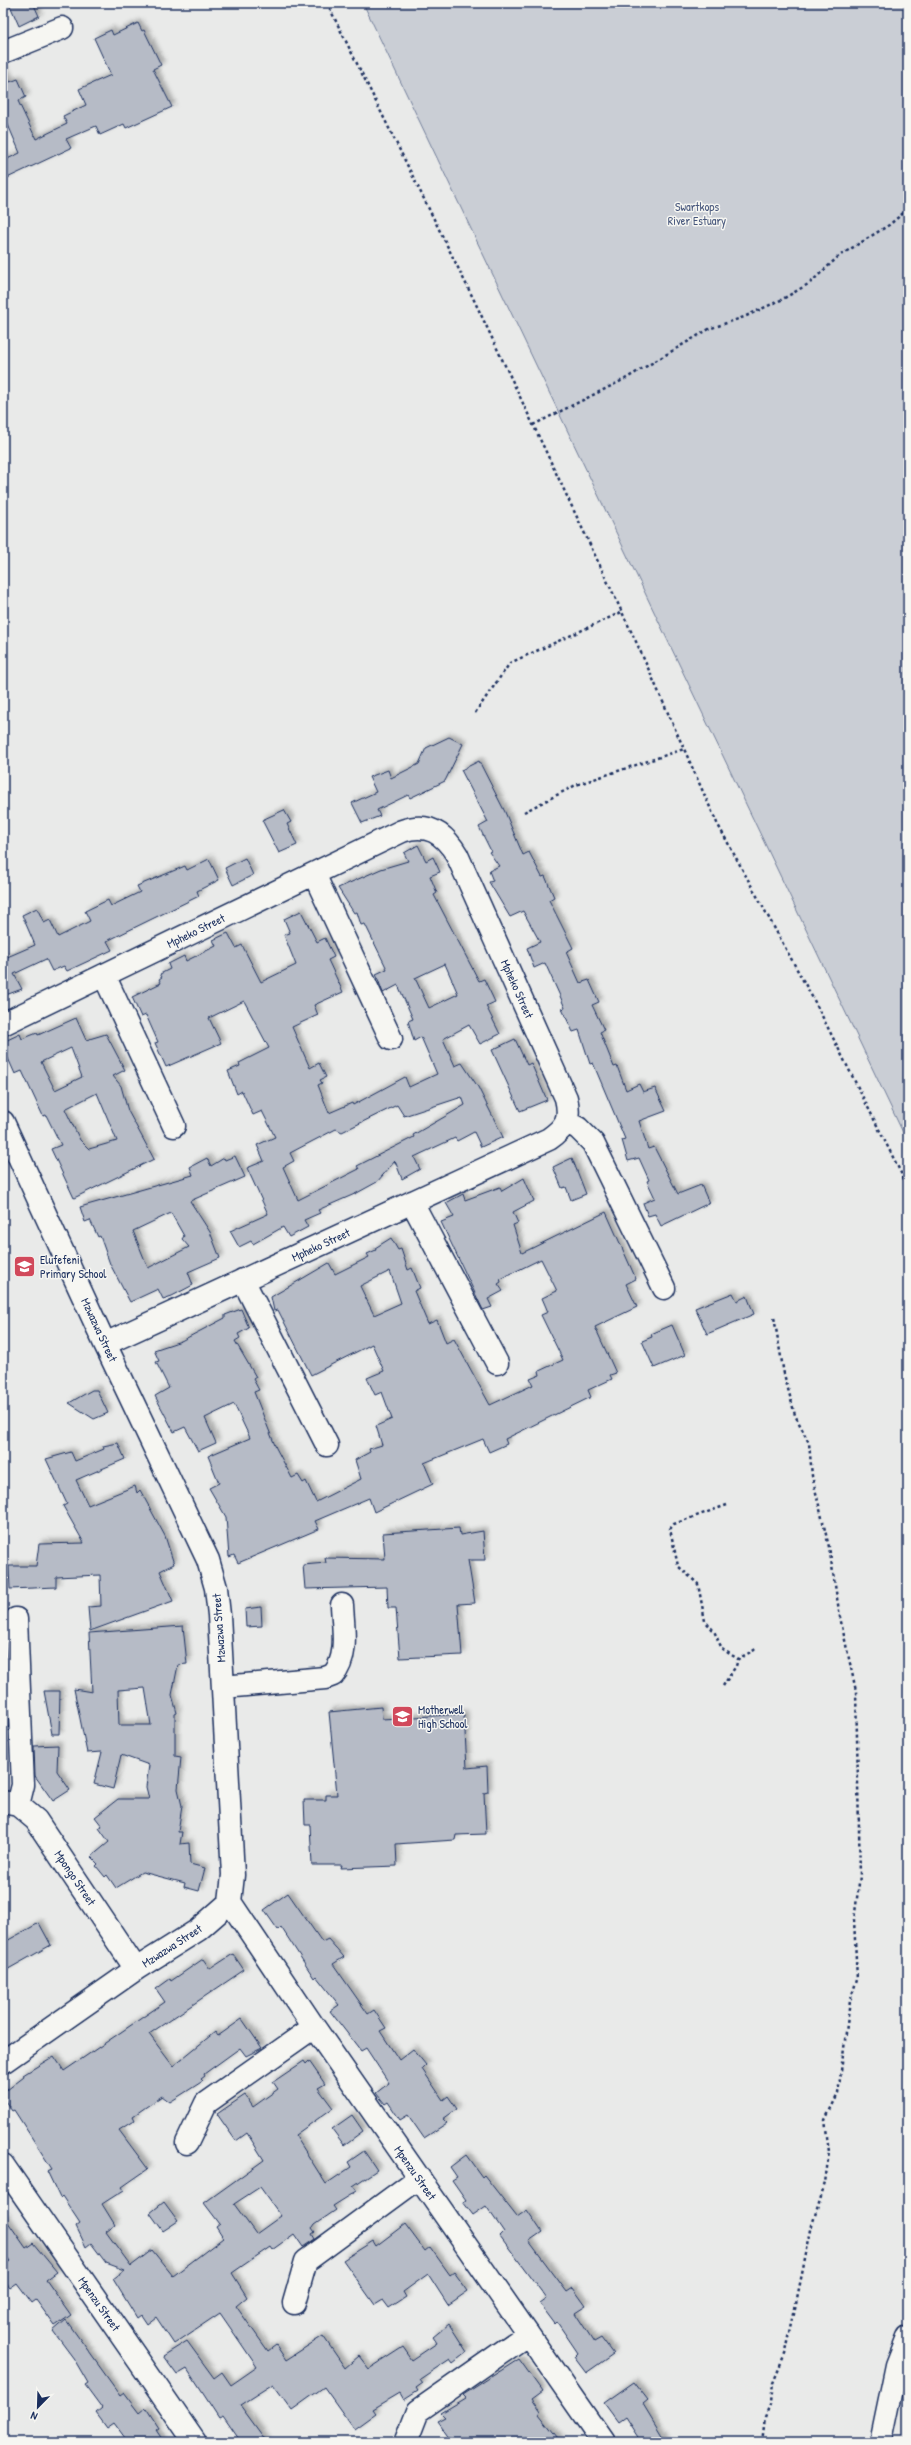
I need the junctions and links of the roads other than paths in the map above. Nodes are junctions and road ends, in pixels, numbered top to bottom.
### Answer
1 (62, 28) dead end
2 (3, 52) edge
3 (314, 874) junction
4 (104, 975) junction
5 (3, 1024) edge
6 (391, 1039) dead end
7 (3, 1122) edge
8 (566, 1122) junction
9 (174, 1126) dead end
10 (412, 1202) junction
11 (243, 1280) junction
12 (664, 1288) dead end
13 (105, 1344) junction
14 (497, 1363) dead end
15 (327, 1445) dead end
16 (342, 1605) dead end
17 (16, 1619) dead end
18 (223, 1688) junction
19 (11, 1804) edge
20 (230, 1902) junction
21 (136, 1969) junction
22 (314, 2027) junction
23 (3, 2062) edge
24 (187, 2143) dead end
25 (3, 2166) edge
26 (419, 2178) junction
27 (294, 2303) dead end
28 (528, 2334) junction
29 (908, 2336) edge
30 (195, 2442) edge
31 (406, 2442) edge
32 (603, 2442) edge
33 (880, 2442) edge

1 - 2 street
3 - 4 street, Mpheko Street
3 - 6 street
3 - 8 street, Mpheko Street
4 - 5 street, Mpheko Street
4 - 9 street
7 - 13 street, Mzwazwa Street
8 - 10 street, Mpheko Street
8 - 12 street
10 - 11 street, Mpheko Street
10 - 14 street
11 - 13 street, Mpheko Street
11 - 15 street
13 - 18 street, Mzwazwa Street
16 - 18 street
17 - 19 street
18 - 20 street, Mzwazwa Street
19 - 21 street, Mpongo Street
20 - 21 street, Mzwazwa Street
20 - 22 street, Mpenzu Street
21 - 23 street, Mzwazwa Street
22 - 24 street
22 - 26 street, Mpenzu Street
25 - 30 street, Mpenzu Street
26 - 27 street
26 - 28 street, Mpenzu Street
28 - 31 street
28 - 32 street, Mpenzu Street
29 - 33 street

